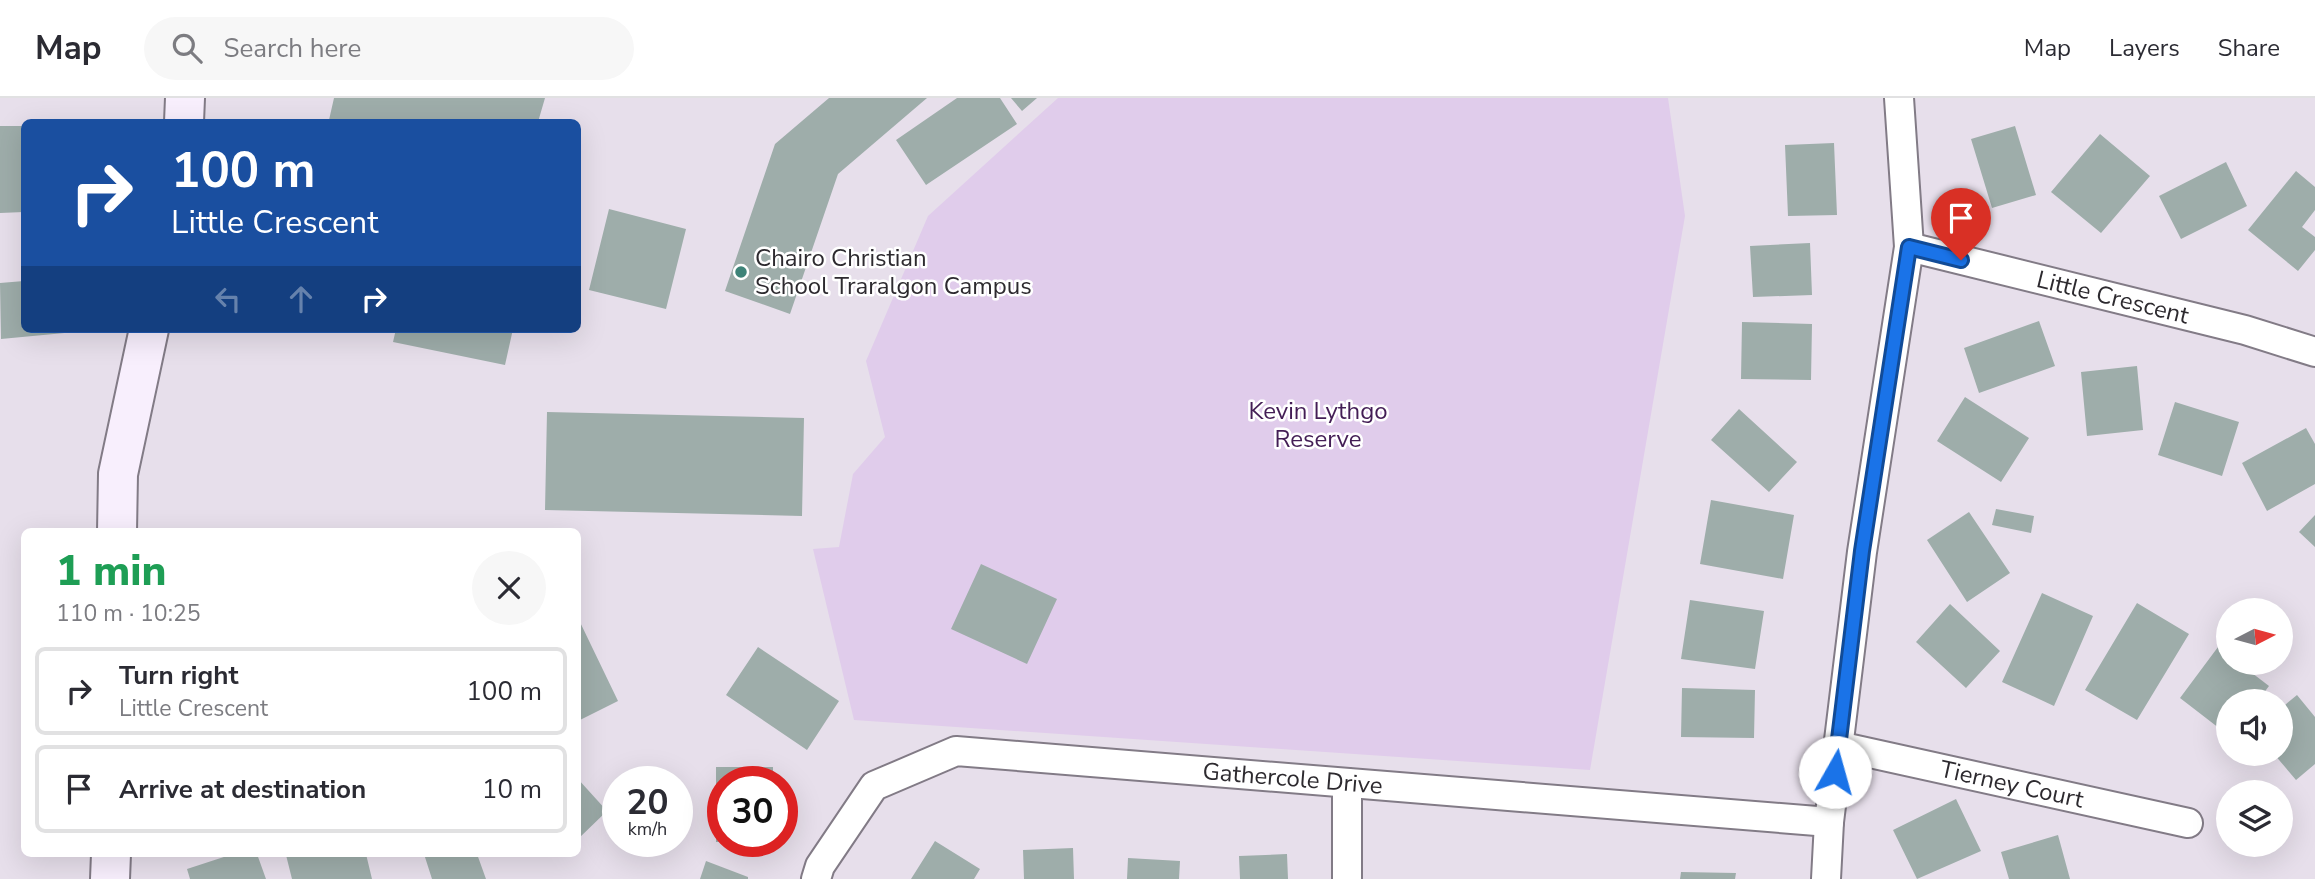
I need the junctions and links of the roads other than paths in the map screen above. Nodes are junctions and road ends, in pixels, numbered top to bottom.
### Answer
1 (185, 98) edge
2 (1899, 98) edge
3 (184, 119) edge
4 (1909, 247) junction
5 (148, 333) edge
6 (2315, 352) edge
7 (117, 528) edge
8 (1838, 746) junction
9 (1348, 783) junction
10 (1829, 822) junction
11 (2188, 823) dead end
12 (111, 857) edge
13 (110, 879) edge
14 (816, 879) edge
15 (1347, 879) edge
16 (1826, 879) edge

1 - 3 street
2 - 4 street
4 - 6 street, Little Crescent
4 - 8 street
5 - 7 street
8 - 10 street
8 - 11 street, Tierney Court
9 - 10 street, Gathercole Drive
9 - 14 street, Gathercole Drive
9 - 15 street
10 - 16 street
12 - 13 street

